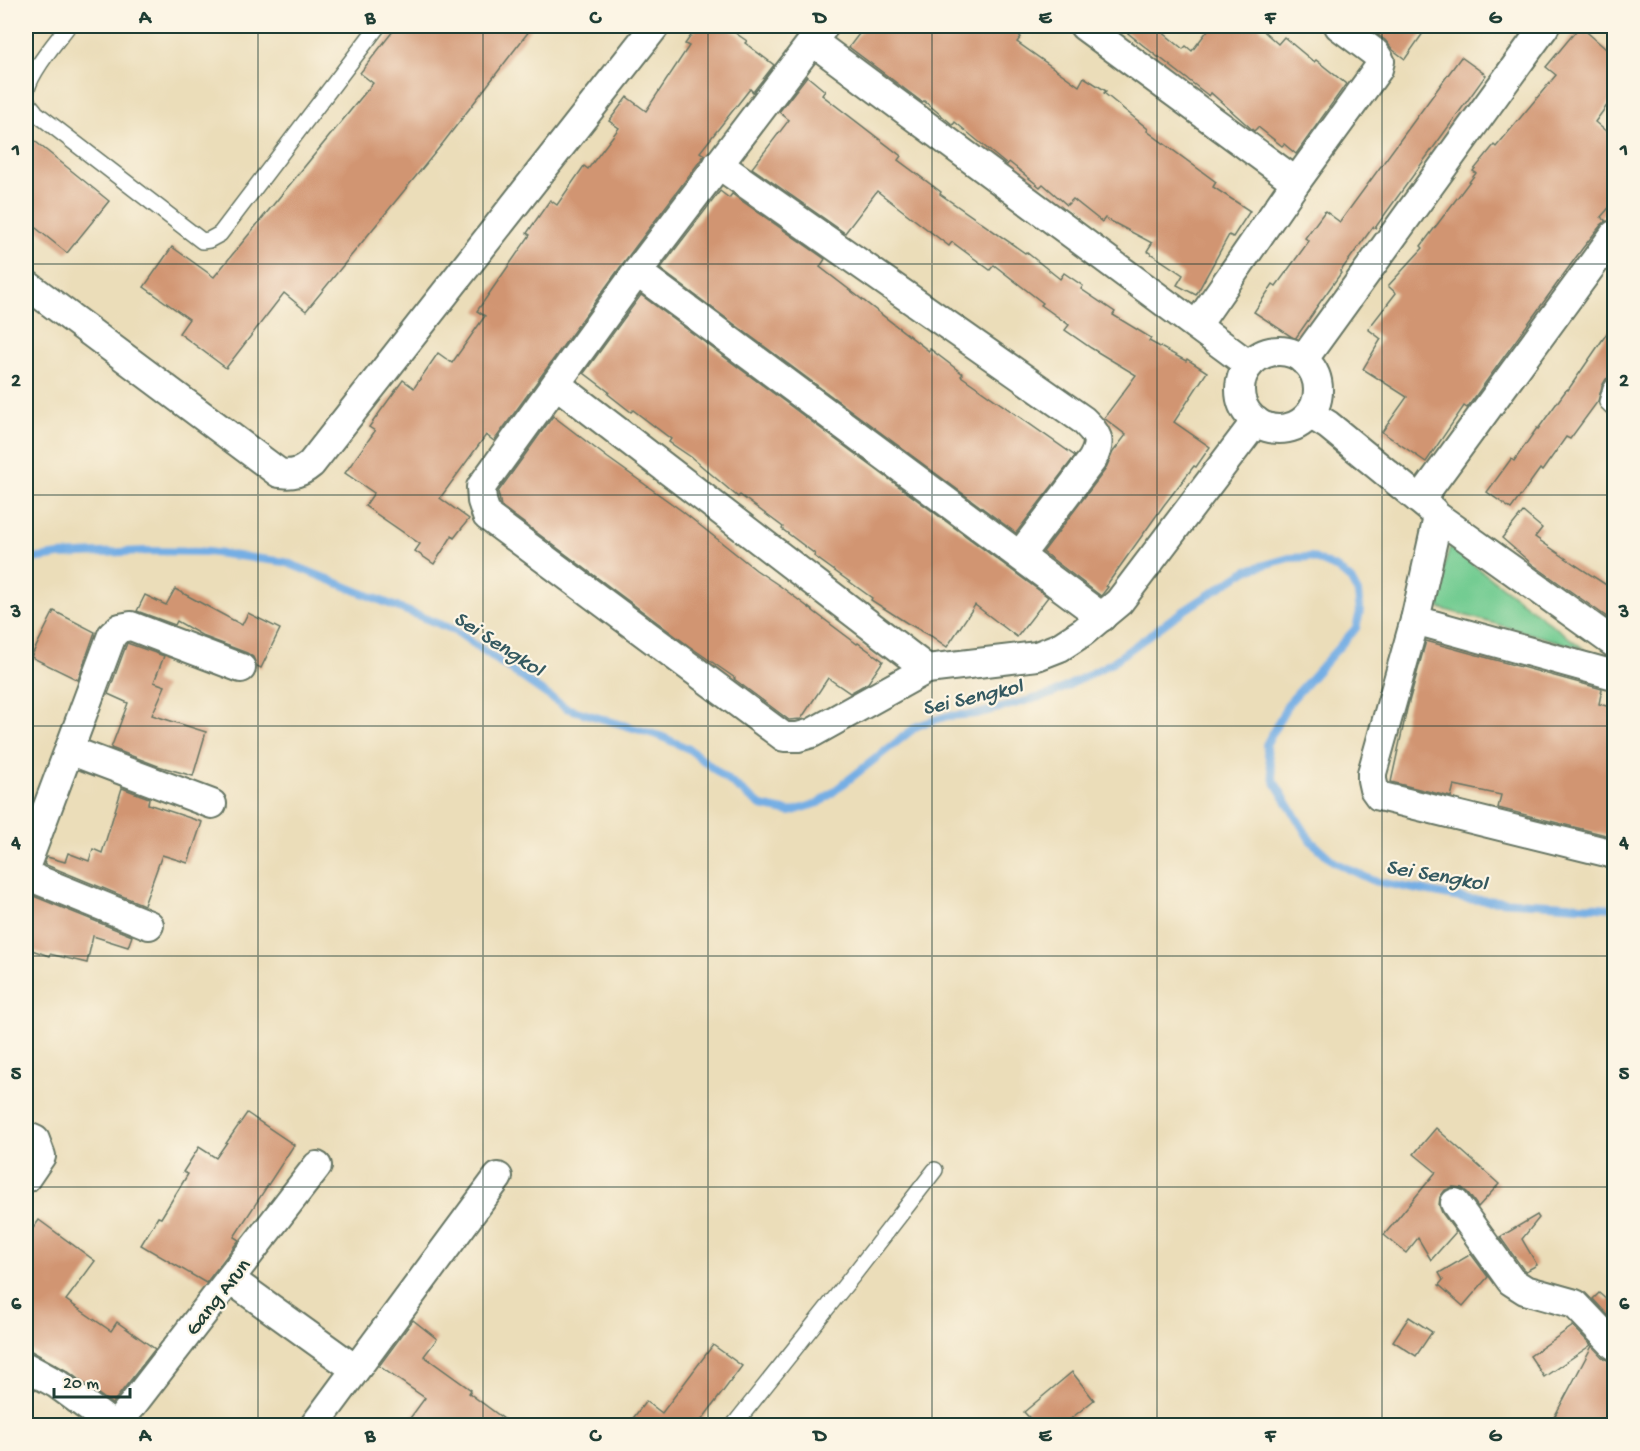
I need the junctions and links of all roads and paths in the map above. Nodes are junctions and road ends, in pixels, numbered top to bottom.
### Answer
1 (68, 26) edge
2 (378, 26) edge
3 (655, 26) edge
4 (1084, 26) edge
5 (1339, 26) edge
6 (1545, 26) edge
7 (818, 33) edge
8 (26, 87) edge
9 (718, 164) junction
10 (1296, 182) junction
11 (1614, 235) edge
12 (637, 272) junction
13 (26, 284) edge
14 (1197, 325) junction
15 (1304, 360) junction
16 (1249, 365) junction
17 (556, 384) junction
18 (1614, 385) edge
19 (1614, 409) edge
20 (1310, 414) junction
21 (1256, 421) junction
22 (1429, 508) junction
23 (1020, 555) junction
24 (1102, 617) junction
25 (1415, 620) junction
26 (1614, 643) edge
27 (241, 668) dead end
28 (927, 669) junction
29 (1614, 675) edge
30 (69, 750) junction
31 (212, 804) dead end
32 (1614, 854) edge
33 (26, 865) edge
34 (26, 875) edge
35 (149, 925) dead end
36 (26, 1136) edge
37 (317, 1166) dead end
38 (935, 1170) dead end
39 (498, 1177) dead end
40 (26, 1178) edge
41 (1455, 1203) dead end
42 (230, 1279) junction
43 (1614, 1345) edge
44 (26, 1367) edge
45 (356, 1370) junction
46 (115, 1425) edge
47 (314, 1425) edge
48 (733, 1425) edge

1 - 8 lane
2 - 8 lane
3 - 13 street
4 - 10 street
5 - 10 street
6 - 15 street
7 - 9 street
7 - 14 street
9 - 12 street
9 - 23 street
10 - 14 street
11 - 22 street
12 - 17 street
12 - 23 street
14 - 16 street
15 - 16 street
15 - 20 street
16 - 21 street
17 - 28 street
17 - 28 street
18 - 19 lane
20 - 21 street
20 - 22 street
21 - 24 street
22 - 25 street
22 - 26 street
23 - 24 street
24 - 28 street
25 - 29 street
25 - 32 street
27 - 30 street
30 - 31 street
30 - 33 street
34 - 35 street
36 - 40 street
37 - 42 street, Gang Arun
38 - 48 lane
39 - 45 street
41 - 43 street
42 - 45 street
42 - 46 street, Gang Arun
44 - 46 street
45 - 47 street

